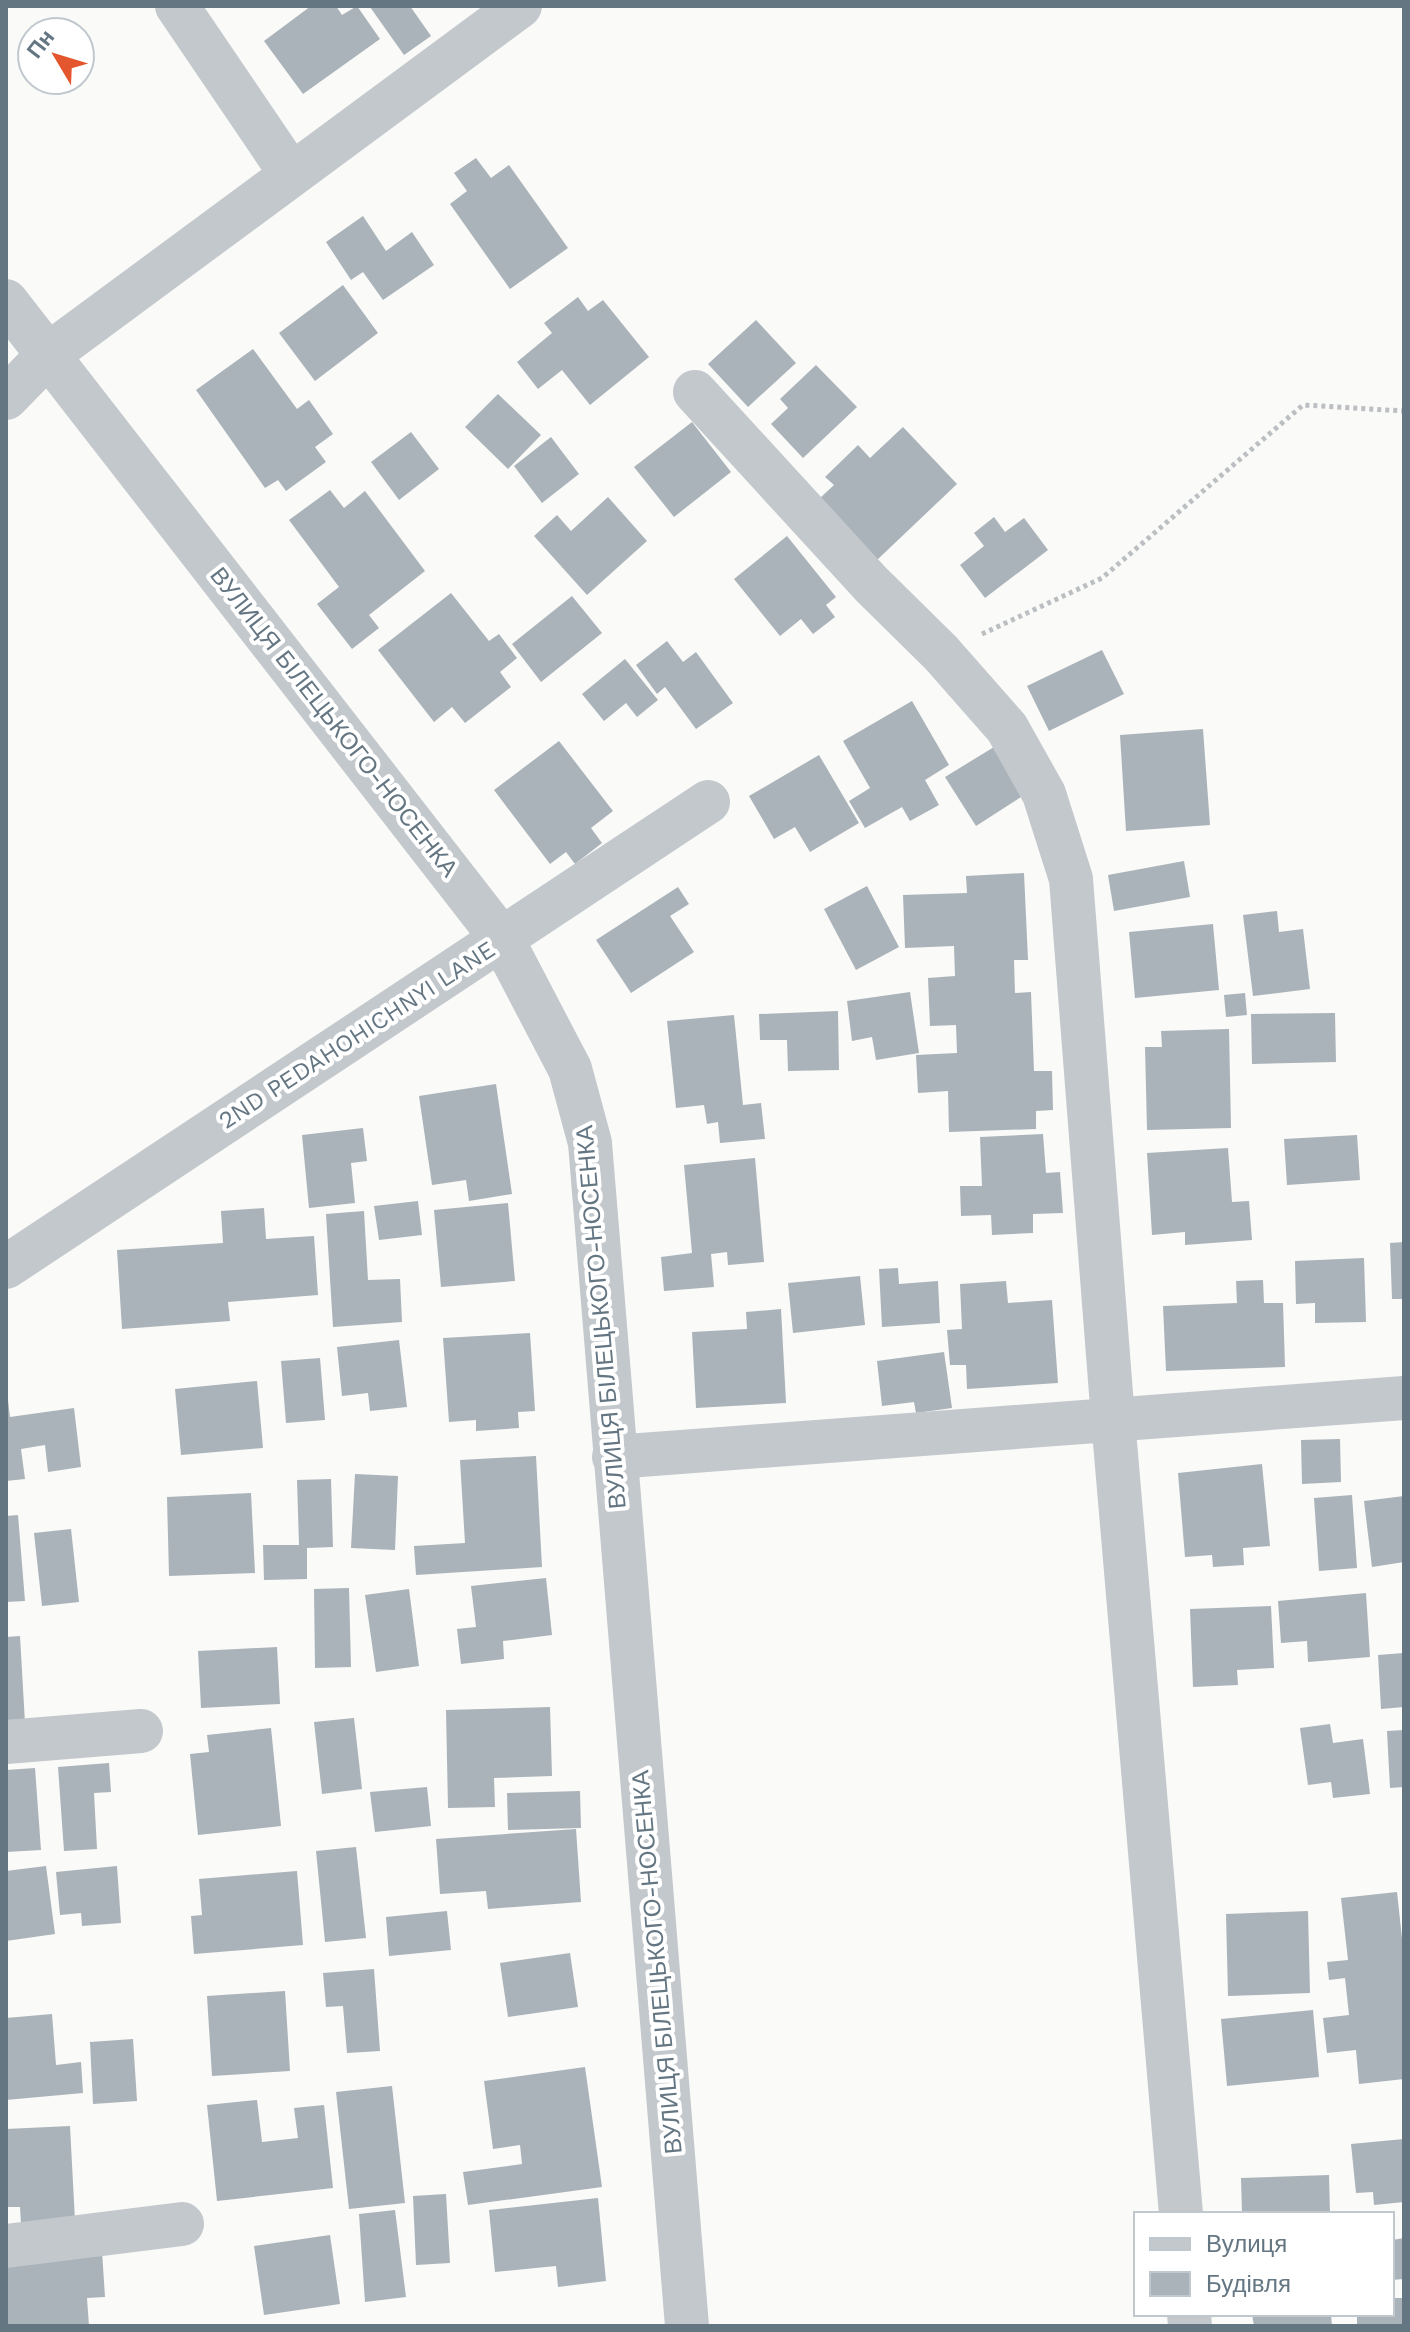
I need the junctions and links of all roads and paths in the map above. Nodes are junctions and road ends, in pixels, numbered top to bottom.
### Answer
1 (177, 6) edge
2 (520, 6) edge
3 (291, 174) junction
4 (6, 301) edge
5 (49, 354) junction
6 (695, 392) dead end
7 (6, 398) edge
8 (1404, 411) edge
9 (941, 653) junction
10 (708, 802) dead end
11 (502, 939) junction
12 (6, 1267) edge
13 (1404, 1398) edge
14 (1113, 1419) junction
15 (614, 1457) junction
16 (141, 1731) dead end
17 (6, 1742) edge
18 (1181, 2212) edge
19 (182, 2224) dead end
20 (6, 2246) edge
21 (687, 2326) edge

1 - 3 street
2 - 3 street
3 - 5 street
4 - 5 street, ВУЛИЦЯ БІЛЕЦЬКОГО-НОСЕНКА
5 - 7 street
5 - 11 street, ВУЛИЦЯ БІЛЕЦЬКОГО-НОСЕНКА
6 - 9 street
8 - 9 path
9 - 14 street
10 - 11 street, 2ND PEDAHOHICHNYI LANE
11 - 12 street, 2ND PEDAHOHICHNYI LANE
11 - 15 street, ВУЛИЦЯ БІЛЕЦЬКОГО-НОСЕНКА
13 - 14 street
14 - 15 street
14 - 18 street
15 - 21 street, ВУЛИЦЯ БІЛЕЦЬКОГО-НОСЕНКА
16 - 17 street
19 - 20 street

